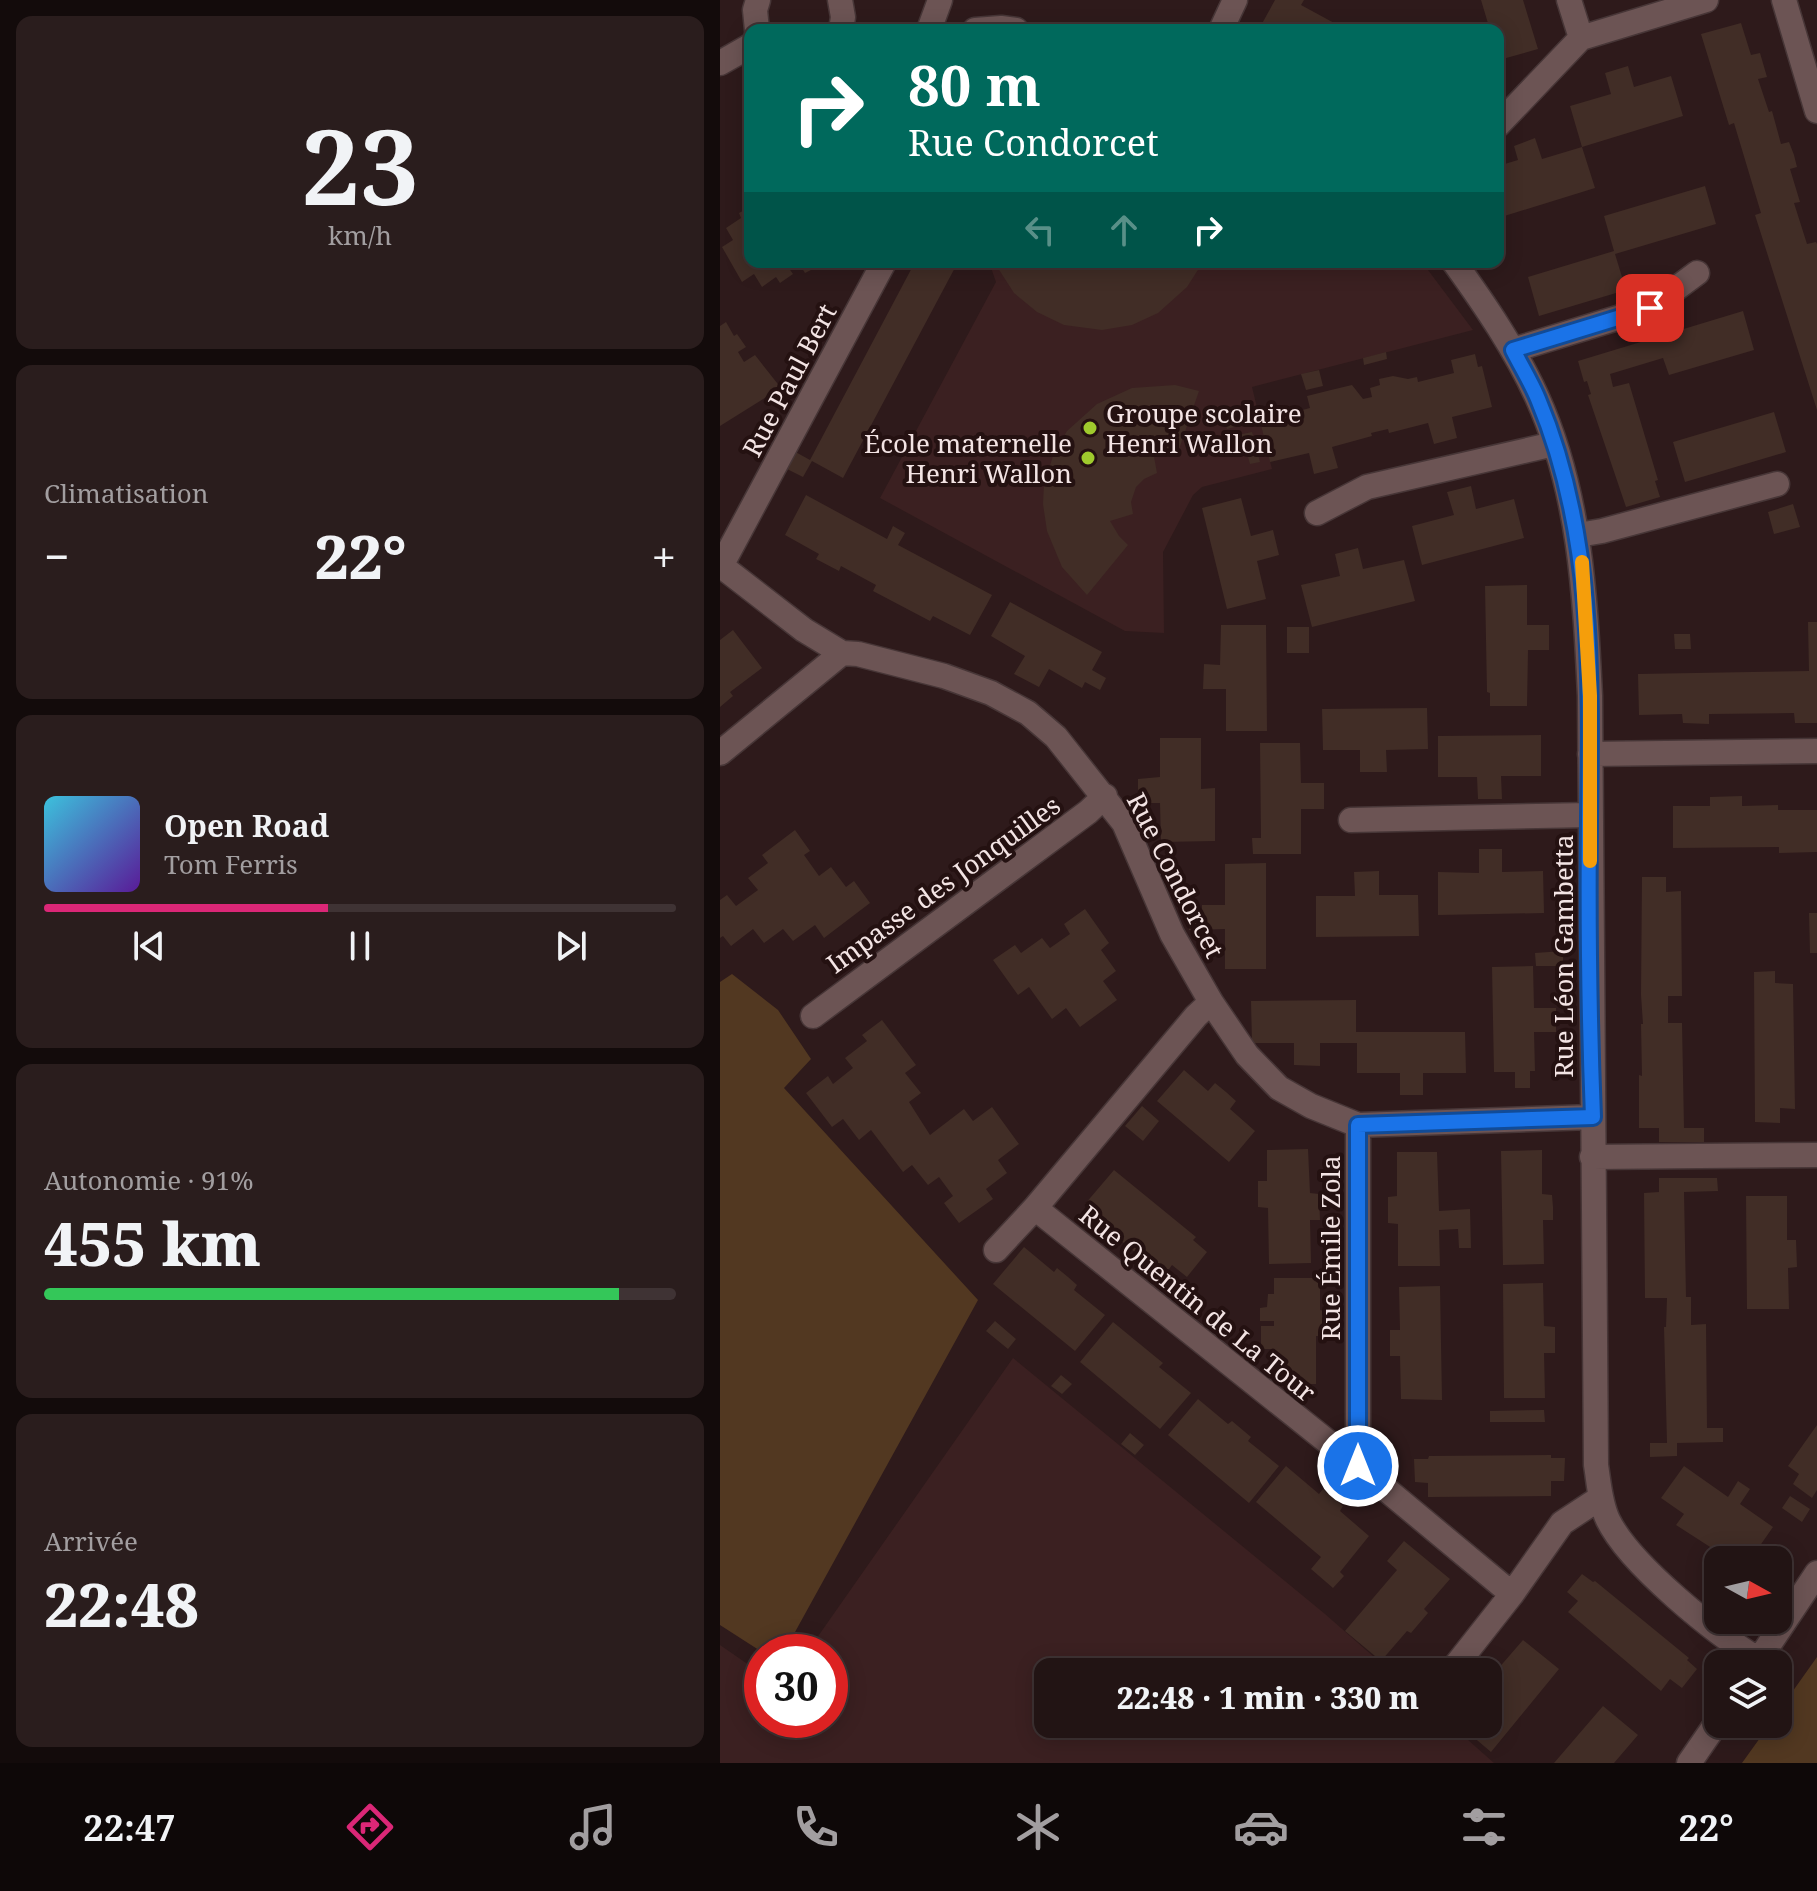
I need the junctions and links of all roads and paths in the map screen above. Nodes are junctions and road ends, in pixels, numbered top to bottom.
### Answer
1 (758, 0) edge
2 (840, 0) edge
3 (940, 0) edge
4 (1235, 0) edge
5 (1569, 0) edge
6 (1706, 0) edge
7 (1784, 0) edge
8 (756, 24) edge
9 (842, 24) edge
10 (931, 24) edge
11 (1224, 24) edge
12 (1581, 38) junction
13 (744, 49) edge
14 (720, 63) edge
15 (1817, 111) edge
16 (1504, 119) edge
17 (881, 268) edge
18 (1458, 268) edge
19 (1697, 273) dead end
20 (1513, 350) junction
21 (1554, 444) junction
22 (1777, 484) dead end
23 (1317, 513) dead end
24 (1578, 535) junction
25 (720, 566) edge
26 (842, 653) junction
27 (1817, 751) edge
28 (720, 753) edge
29 (1590, 754) junction
30 (1105, 796) junction
31 (1589, 815) junction
32 (1351, 820) dead end
33 (1211, 1002) junction
34 (813, 1016) dead end
35 (1593, 1117) junction
36 (1358, 1125) junction
37 (1817, 1155) edge
38 (1592, 1157) junction
39 (1035, 1208) junction
40 (996, 1250) dead end
41 (1358, 1466) junction
42 (1600, 1498) junction
43 (1817, 1573) edge
44 (1512, 1594) junction
45 (1743, 1650) edge
46 (1766, 1650) edge
47 (1462, 1658) edge
48 (1706, 1738) edge
49 (1689, 1763) edge

1 - 8 street
2 - 9 street
3 - 10 street
4 - 11 street
5 - 12 street
6 - 12 street
7 - 15 street
12 - 16 street
13 - 14 street
17 - 25 street, Rue Paul Bert
18 - 20 street, Rue Léon Gambetta
19 - 20 street
20 - 21 street, Rue Léon Gambetta
21 - 23 street
21 - 24 street, Rue Léon Gambetta
22 - 24 street
24 - 29 street, Rue Léon Gambetta
25 - 26 street, Rue Condorcet
26 - 28 street
26 - 30 street, Rue Condorcet
27 - 29 street
29 - 31 street, Rue Léon Gambetta
30 - 33 street, Rue Condorcet
30 - 34 street, Impasse des Jonquilles
31 - 32 street
31 - 35 street, Rue Léon Gambetta
33 - 36 street, Rue Condorcet
33 - 39 street
35 - 36 street, Rue Condorcet
35 - 38 street, Rue Léon Gambetta
36 - 41 street, Rue Émile Zola
37 - 38 street
38 - 42 street, Rue Léon Gambetta
39 - 40 street
39 - 41 street, Rue Quentin de La Tour
41 - 44 street, Rue Quentin de La Tour
42 - 44 street
42 - 45 street, Rue Léon Gambetta
43 - 46 street
44 - 47 street
48 - 49 street

